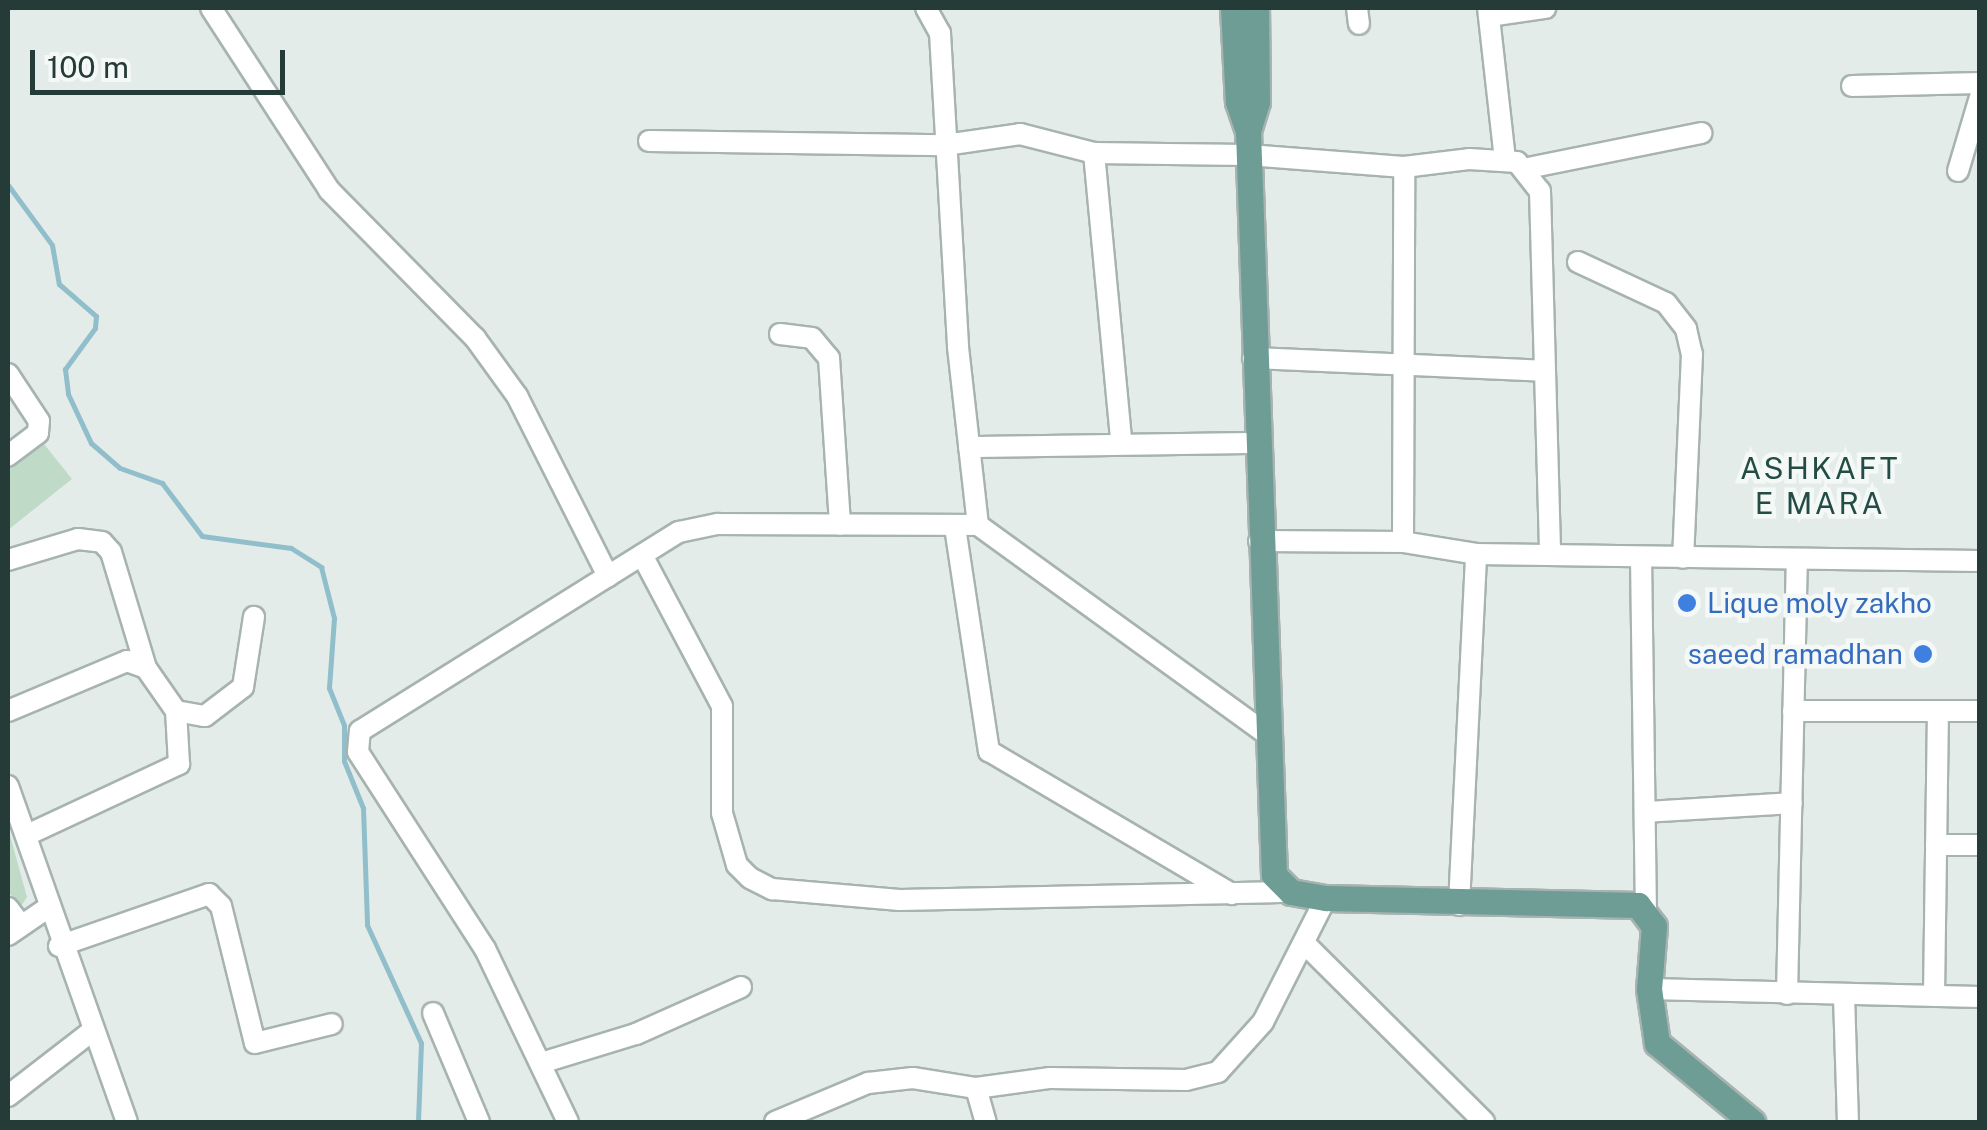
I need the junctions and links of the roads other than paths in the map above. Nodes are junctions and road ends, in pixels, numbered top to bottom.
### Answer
1 (211, 8) edge
2 (926, 8) edge
3 (1233, 8) edge
4 (1256, 8) edge
5 (1545, 8) edge
6 (1488, 12) edge
7 (1980, 84) edge
8 (1852, 86) dead end
9 (1980, 96) edge
10 (1701, 133) dead end
11 (649, 142) dead end
12 (1248, 143) junction
13 (946, 145) junction
14 (1094, 154) junction
15 (1506, 160) junction
16 (1404, 167) junction
17 (1528, 168) junction
18 (1958, 171) dead end
19 (1578, 262) dead end
20 (780, 334) dead end
21 (1253, 358) junction
22 (1402, 365) junction
23 (1545, 372) junction
24 (8, 374) edge
25 (1121, 440) junction
26 (1256, 442) junction
27 (969, 447) junction
28 (8, 456) edge
29 (840, 525) junction
30 (978, 525) junction
31 (956, 527) junction
32 (1259, 541) junction
33 (1403, 542) junction
34 (1476, 554) junction
35 (1550, 554) junction
36 (642, 555) junction
37 (1641, 557) junction
38 (1683, 558) junction
39 (8, 560) edge
40 (1796, 561) junction
41 (1980, 561) edge
42 (608, 576) junction
43 (254, 616) dead end
44 (146, 668) junction
45 (8, 711) edge
46 (176, 711) junction
47 (1794, 711) junction
48 (1938, 711) junction
49 (1980, 711) edge
50 (1266, 734) junction
51 (8, 786) edge
52 (1792, 803) junction
53 (1645, 812) junction
54 (27, 835) junction
55 (1936, 845) junction
56 (1980, 845) edge
57 (1282, 884) junction
58 (1232, 894) junction
59 (1326, 898) junction
60 (1459, 905) junction
61 (46, 910) junction
62 (1646, 910) junction
63 (12, 922) edge
64 (1306, 945) junction
65 (60, 946) junction
66 (741, 987) dead end
67 (1649, 989) junction
68 (1788, 994) junction
69 (1844, 996) junction
70 (1934, 996) junction
71 (1980, 997) edge
72 (433, 1013) dead end
73 (332, 1024) dead end
74 (92, 1032) junction
75 (541, 1064) junction
76 (976, 1088) junction
77 (8, 1096) edge
78 (127, 1122) edge
79 (479, 1122) edge
80 (568, 1122) edge
81 (776, 1122) edge
82 (986, 1122) edge
83 (1484, 1122) edge
84 (1752, 1122) edge
85 (1848, 1122) edge

1 - 42 street
2 - 13 street
3 - 12 main road
4 - 12 main road
5 - 6 street
6 - 15 street
7 - 8 street
9 - 18 street
10 - 17 street
11 - 13 street
12 - 14 street
12 - 16 street
12 - 21 main road
13 - 14 street
13 - 27 street
14 - 25 street
15 - 16 street
15 - 17 street
16 - 22 street
17 - 23 street
19 - 38 street
20 - 29 street
21 - 22 street
21 - 26 main road
22 - 23 street
22 - 33 street
23 - 35 street
24 - 28 street
25 - 26 street
25 - 27 street
26 - 32 main road
27 - 30 street
29 - 31 street
29 - 36 street
30 - 31 street
30 - 50 street
31 - 58 street
32 - 33 street
32 - 50 main road
33 - 34 street
34 - 35 street
34 - 60 street
35 - 37 street
36 - 42 street
36 - 58 street
37 - 38 street
37 - 53 street
38 - 40 street
39 - 44 street
40 - 41 street
40 - 47 street
42 - 75 street
43 - 46 street
44 - 45 street
44 - 46 street
46 - 54 street
47 - 48 street
47 - 52 street
48 - 49 street
48 - 55 street
50 - 57 main road
51 - 54 street
52 - 53 street
52 - 68 street
53 - 62 street
54 - 61 street
55 - 56 street
55 - 70 street
57 - 58 street
57 - 59 main road
59 - 60 main road
59 - 64 street
60 - 62 main road
61 - 63 street
61 - 65 street
62 - 67 main road
64 - 76 street
64 - 83 street
65 - 73 street
65 - 74 street
66 - 75 street
67 - 68 street
67 - 84 main road
68 - 69 street
69 - 70 street
69 - 85 street
70 - 71 street
72 - 79 street
74 - 77 street
74 - 78 street
75 - 80 street
76 - 81 street
76 - 82 street

